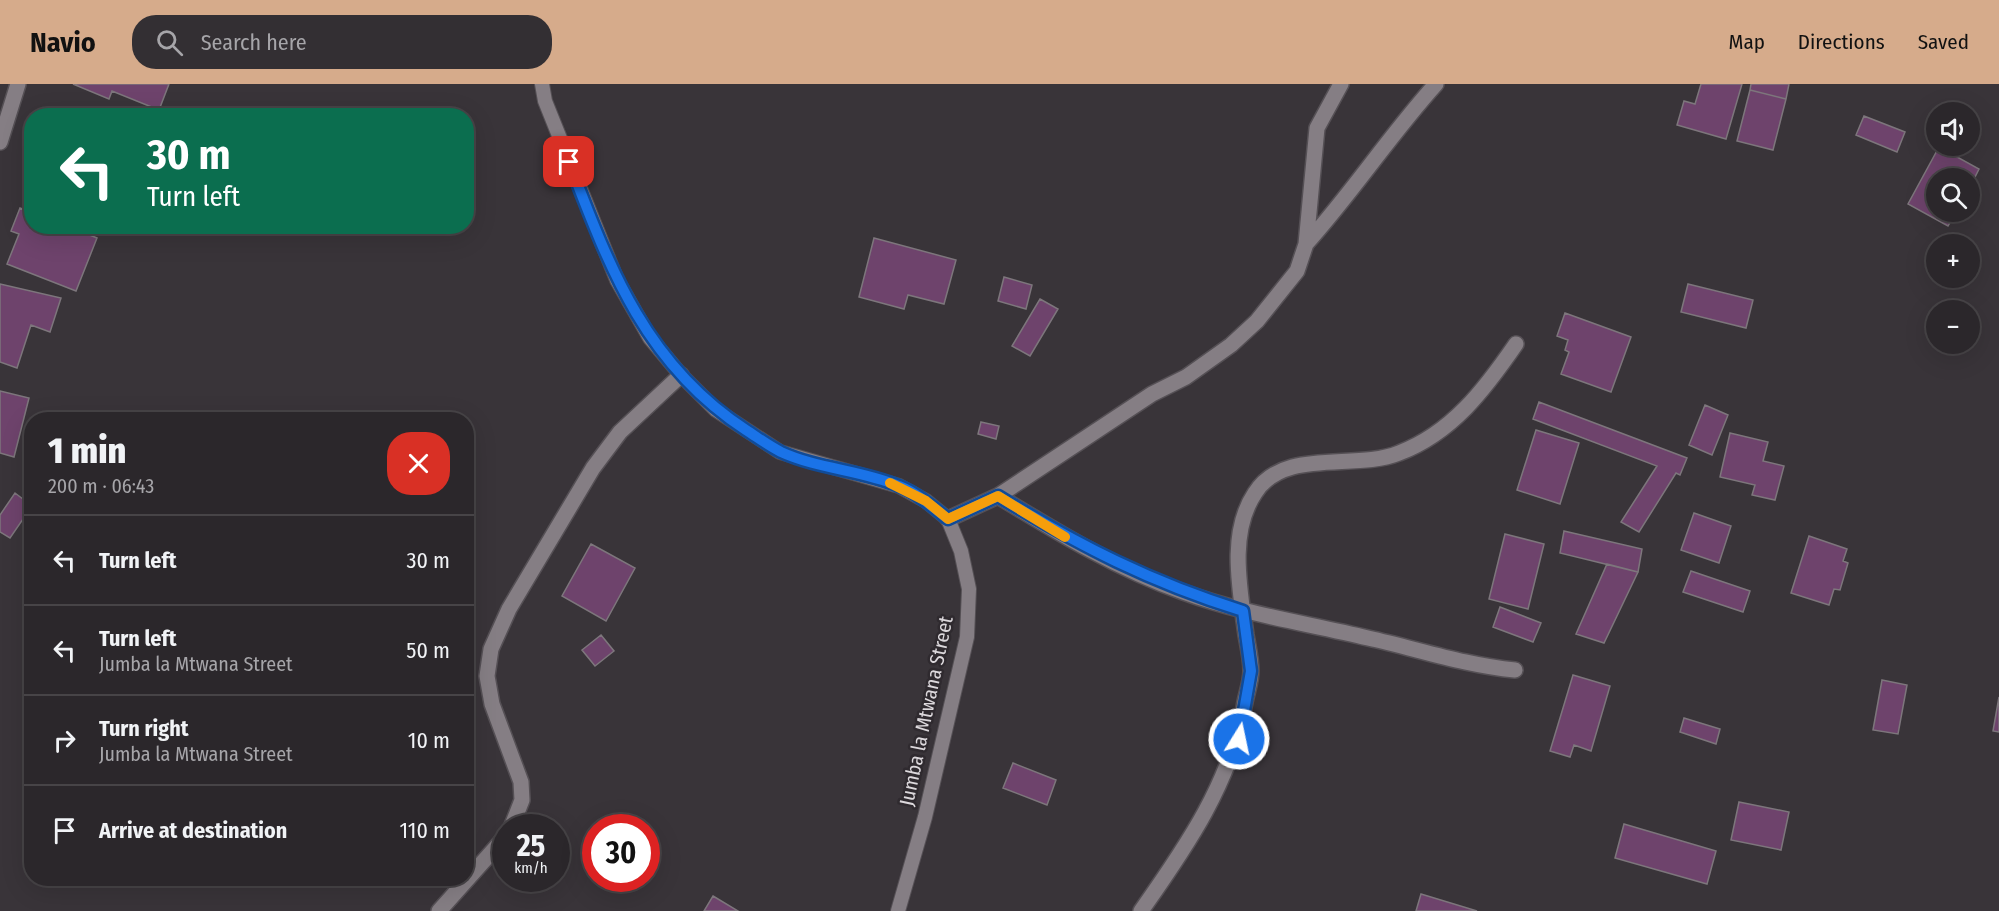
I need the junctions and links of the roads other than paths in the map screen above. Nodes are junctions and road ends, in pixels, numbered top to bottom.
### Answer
1 (18, 84) edge
2 (542, 84) edge
3 (1341, 84) edge
4 (1436, 84) edge
5 (0, 142) edge
6 (1306, 244) junction
7 (1516, 344) dead end
8 (681, 375) junction
9 (998, 496) junction
10 (948, 519) junction
11 (1243, 611) junction
12 (1515, 670) dead end
13 (516, 814) edge
14 (492, 852) edge
15 (474, 872) edge
16 (461, 886) edge
17 (439, 911) edge
18 (898, 911) edge
19 (1141, 911) edge

1 - 5 street
2 - 8 lane, Jumba la Mtwana Street
3 - 6 street
4 - 6 street
6 - 9 street
7 - 11 street
8 - 10 lane, Jumba la Mtwana Street
8 - 13 street
9 - 10 street
9 - 11 street
10 - 18 lane, Jumba la Mtwana Street
11 - 12 street
11 - 19 street
14 - 15 street
16 - 17 street

